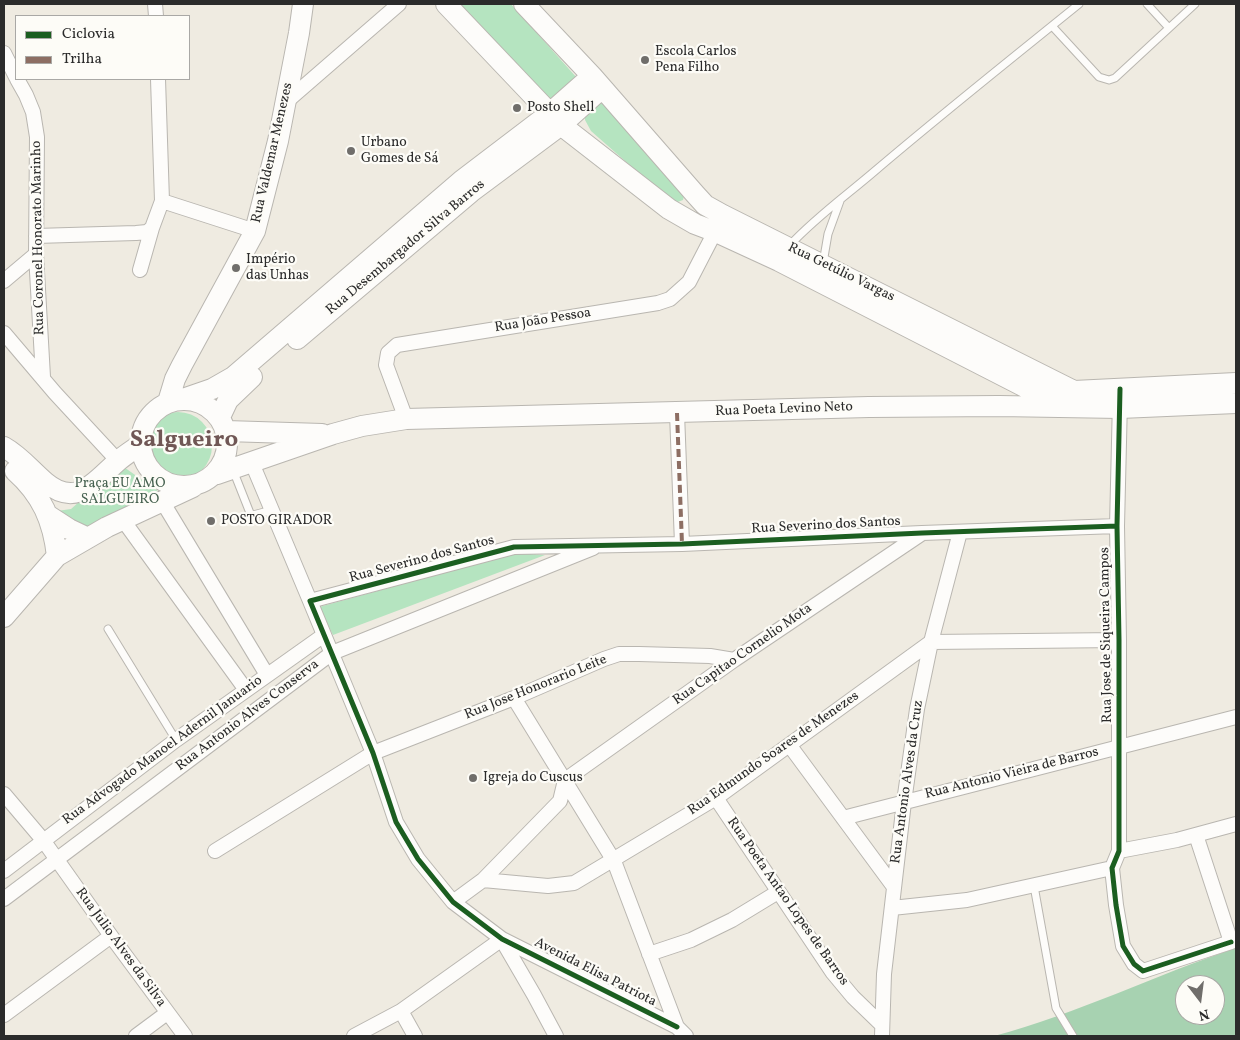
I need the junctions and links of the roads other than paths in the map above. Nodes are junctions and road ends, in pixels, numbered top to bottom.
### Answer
1 (303, 4) edge
2 (399, 4) edge
3 (446, 4) edge
4 (524, 4) edge
5 (1079, 4) edge
6 (1147, 4) edge
7 (1196, 4) edge
8 (1052, 26) junction
9 (1169, 28) junction
10 (4, 53) edge
11 (15, 74) edge
12 (18, 80) edge
13 (158, 80) edge
14 (597, 82) junction
15 (286, 102) junction
16 (555, 119) junction
17 (840, 200) junction
18 (162, 201) junction
19 (719, 223) junction
20 (150, 230) junction
21 (255, 231) junction
22 (36, 236) junction
23 (36, 254) junction
24 (784, 254) junction
25 (140, 270) dead end
26 (819, 272) junction
27 (4, 281) edge
28 (315, 316) junction
29 (4, 333) edge
30 (43, 377) junction
31 (1236, 383) edge
32 (1120, 399) junction
33 (176, 400) junction
34 (1236, 403) edge
35 (1067, 408) junction
36 (677, 413) junction
37 (406, 419) junction
38 (223, 424) junction
39 (334, 434) junction
40 (140, 445) junction
41 (4, 447) edge
42 (118, 461) junction
43 (4, 462) edge
44 (226, 472) junction
45 (162, 501) junction
46 (272, 510) junction
47 (49, 516) junction
48 (123, 520) junction
49 (1117, 526) junction
50 (960, 532) junction
51 (922, 533) junction
52 (88, 538) junction
53 (682, 544) junction
54 (601, 545) junction
55 (57, 556) junction
56 (310, 601) junction
57 (4, 617) edge
58 (108, 629) dead end
59 (324, 635) junction
60 (1119, 640) junction
61 (931, 642) junction
62 (332, 653) junction
63 (734, 660) junction
64 (267, 675) junction
65 (246, 690) junction
66 (514, 698) junction
67 (1236, 717) edge
68 (176, 740) junction
69 (790, 746) junction
70 (1120, 746) junction
71 (373, 753) junction
72 (565, 780) junction
73 (4, 794) edge
74 (716, 798) junction
75 (904, 802) junction
76 (843, 818) junction
77 (1236, 824) edge
78 (1196, 835) junction
79 (43, 840) junction
80 (216, 851) dead end
81 (1119, 851) junction
82 (56, 859) junction
83 (614, 861) junction
84 (1112, 868) junction
85 (4, 870) edge
86 (483, 880) junction
87 (1034, 886) junction
88 (894, 887) junction
89 (778, 892) junction
90 (4, 899) edge
91 (453, 902) junction
92 (892, 908) junction
93 (111, 936) junction
94 (502, 939) junction
95 (1234, 941) edge
96 (649, 954) junction
97 (400, 1011) junction
98 (168, 1013) junction
99 (4, 1015) edge
100 (882, 1031) edge
101 (681, 1032) edge
102 (136, 1036) edge
103 (185, 1036) edge
104 (354, 1036) edge
105 (415, 1036) edge
106 (556, 1036) edge
107 (1073, 1036) edge

1 - 15 main road, Rua Valdemar Menezes
2 - 15 street
3 - 16 main road, Rua Getúlio Vargas
4 - 14 main road, Rua Getúlio Vargas
5 - 8 lane
6 - 9 lane
7 - 9 lane
8 - 9 lane
8 - 17 lane
10 - 11 street, Rua Coronel Honorato Marinho
12 - 22 street, Rua Coronel Honorato Marinho
13 - 18 street
14 - 16 main road, Rua Desembargador Silva Barros
14 - 19 main road, Rua Getúlio Vargas
15 - 21 main road, Rua Valdemar Menezes
16 - 19 main road, Rua Getúlio Vargas
16 - 28 main road, Rua Desembargador Silva Barros
17 - 24 lane
17 - 26 lane
18 - 20 street
18 - 21 street
19 - 24 main road, Rua Getúlio Vargas
19 - 37 street, Rua João Pessoa
20 - 22 street
20 - 25 street
21 - 33 main road, Rua Valdemar Menezes
22 - 23 street, Rua Coronel Honorato Marinho
23 - 27 street
23 - 30 street, Rua Coronel Honorato Marinho
24 - 26 main road, Rua Getúlio Vargas
26 - 32 main road, Rua Getúlio Vargas
26 - 35 main road, Rua Getúlio Vargas
28 - 33 main road, Rua Desembargador Silva Barros
28 - 38 main road, Rua Desembargador Silva Barros
29 - 30 street
30 - 42 street
31 - 32 main road, Rua Getúlio Vargas
32 - 34 main road, Rua Poeta Levino Neto
32 - 35 main road, Rua Poeta Levino Neto
32 - 49 street, Rua Jose de Siqueira Campos
33 - 38 main road
33 - 40 main road
35 - 36 main road, Rua Poeta Levino Neto
36 - 37 main road, Rua Poeta Levino Neto
36 - 53 street
37 - 39 main road, Rua Poeta Levino Neto
38 - 39 main road, Rua Poeta Levino Neto
38 - 44 main road
39 - 44 main road, Rua Poeta Levino Neto
40 - 42 main road
40 - 44 main road
41 - 42 main road
43 - 47 main road
44 - 45 main road
44 - 46 street
44 - 46 lane
45 - 48 main road
45 - 64 street
46 - 56 street
47 - 52 main road
47 - 55 main road
48 - 52 main road
48 - 65 street
49 - 50 street, Rua Severino dos Santos
49 - 60 street, Rua Jose de Siqueira Campos
50 - 51 street, Rua Severino dos Santos
50 - 61 street, Rua Antonio Alves da Cruz
51 - 53 street, Rua Severino dos Santos
51 - 63 street, Rua Capitao Cornelio Mota
52 - 55 main road
53 - 54 street, Rua Severino dos Santos
54 - 56 street, Rua Severino dos Santos
54 - 62 street, Rua Antonio Alves Conserva
55 - 57 main road
56 - 59 street
58 - 68 lane
59 - 62 street
59 - 64 street, Rua Advogado Manoel Adernil Januario
60 - 61 street
60 - 70 street, Rua Jose de Siqueira Campos
61 - 69 street, Rua Edmundo Soares de Menezes
61 - 75 street, Rua Antonio Alves da Cruz
62 - 71 street
62 - 82 street, Rua Antonio Alves Conserva
63 - 66 street, Rua Jose Honorario Leite
63 - 72 street, Rua Capitao Cornelio Mota
64 - 65 street, Rua Advogado Manoel Adernil Januario
65 - 68 street, Rua Advogado Manoel Adernil Januario
66 - 71 street, Rua Jose Honorario Leite
66 - 72 street
67 - 70 street, Rua Antonio Vieira de Barros
68 - 79 street, Rua Advogado Manoel Adernil Januario
69 - 74 street, Rua Edmundo Soares de Menezes
69 - 76 street
70 - 75 street, Rua Antonio Vieira de Barros
70 - 81 street, Rua Jose de Siqueira Campos
71 - 80 street, Rua Jose Honorario Leite
71 - 91 street
72 - 83 street
72 - 86 street
73 - 79 street, Rua Julio Alves da Silva
74 - 83 street, Rua Edmundo Soares de Menezes
74 - 89 street, Rua Poeta Antao Lopes de Barros
75 - 76 street, Rua Antonio Vieira de Barros
75 - 88 street, Rua Antonio Alves da Cruz
76 - 88 street
77 - 78 street
78 - 81 street
78 - 95 street
79 - 82 street, Rua Julio Alves da Silva
79 - 85 street, Rua Advogado Manoel Adernil Januario
81 - 84 street
82 - 90 street, Rua Antonio Alves Conserva
82 - 93 street, Rua Julio Alves da Silva
83 - 86 street, Rua Edmundo Soares de Menezes
83 - 96 street
84 - 87 street
84 - 95 street
86 - 91 street
87 - 92 street
87 - 107 lane
88 - 92 street, Rua Antonio Alves da Cruz
89 - 96 street
89 - 100 street, Rua Poeta Antao Lopes de Barros
91 - 94 street
92 - 100 street, Rua Antonio Alves da Cruz
93 - 98 street, Rua Julio Alves da Silva
93 - 99 street
94 - 97 street
94 - 101 street, Avenida Elisa Patriota
94 - 106 street
96 - 101 street
97 - 104 street
97 - 105 street
98 - 102 street
98 - 103 street, Rua Julio Alves da Silva

